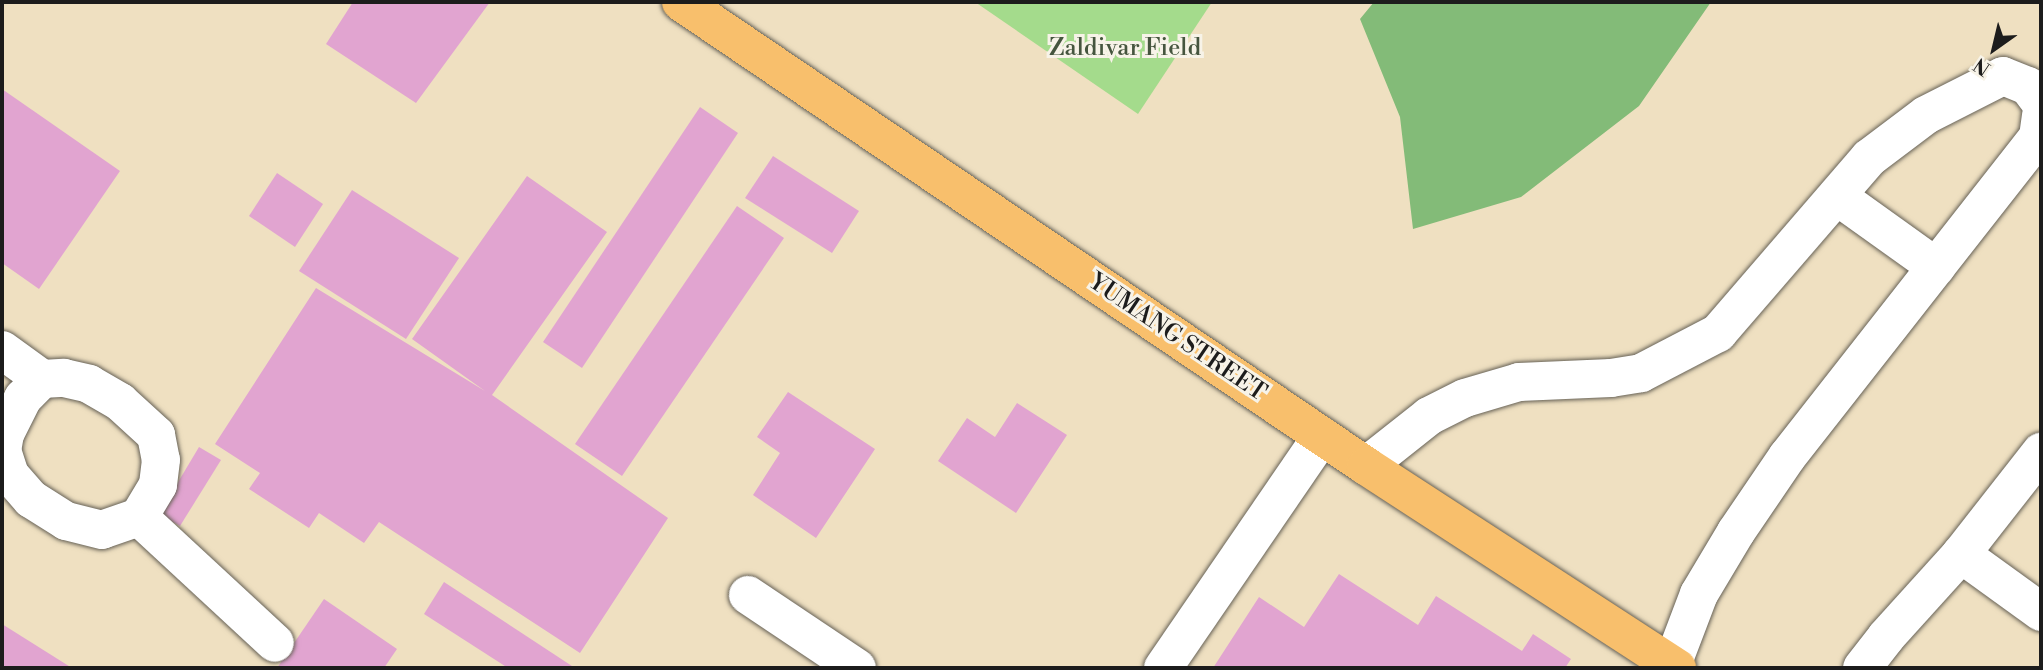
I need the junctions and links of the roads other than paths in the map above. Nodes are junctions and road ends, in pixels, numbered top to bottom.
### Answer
1 (681, 2) edge
2 (2041, 103) edge
3 (2041, 115) edge
4 (1837, 196) junction
5 (1936, 267) junction
6 (2, 350) edge
7 (42, 380) junction
8 (1322, 436) junction
9 (2041, 452) edge
10 (1366, 466) junction
11 (139, 517) junction
12 (1961, 554) junction
13 (748, 594) dead end
14 (2041, 612) edge
15 (275, 643) dead end
16 (1675, 667) edge
17 (857, 668) edge
18 (1163, 668) edge
19 (1862, 668) edge

1 - 8 main road, YUMANG STREET
2 - 4 street
3 - 5 street
4 - 5 street
4 - 10 street
5 - 16 street
6 - 7 street
7 - 11 street
7 - 11 street
8 - 10 main road, YUMANG STREET
8 - 18 street
9 - 12 street
10 - 16 main road, YUMANG STREET
11 - 15 street
12 - 14 street
12 - 19 street
13 - 17 street

